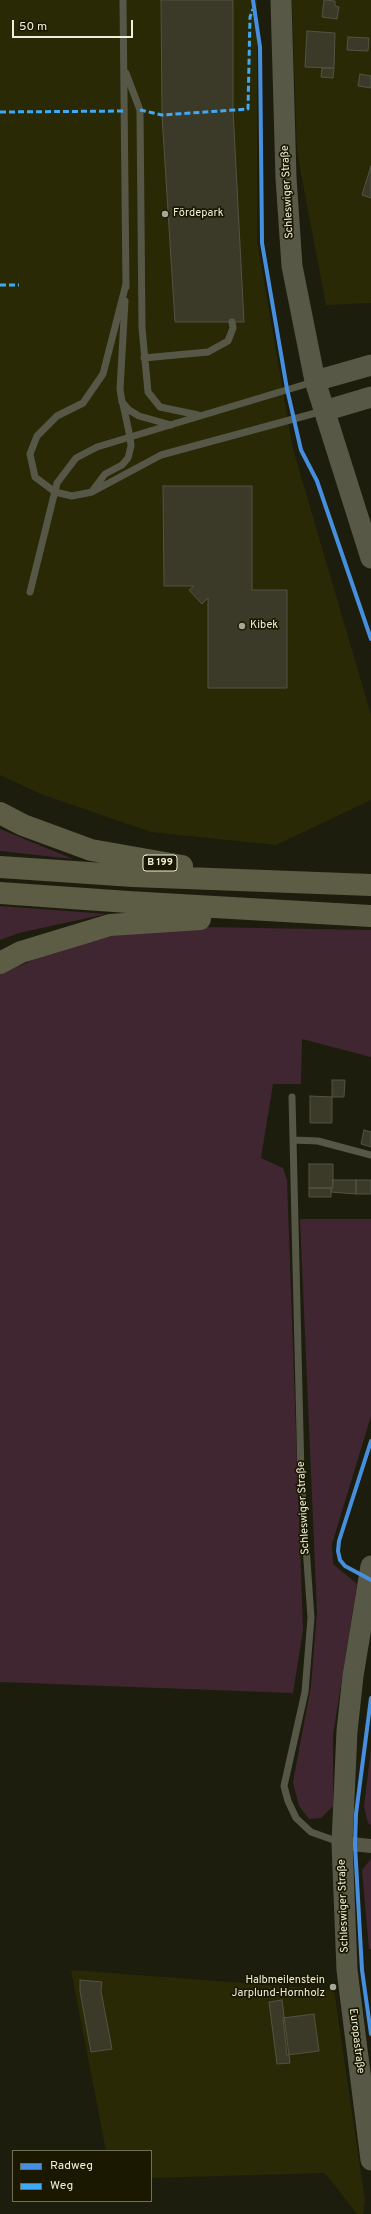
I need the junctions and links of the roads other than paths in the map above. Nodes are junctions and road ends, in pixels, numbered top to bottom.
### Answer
1 (123, 0) edge
2 (281, 0) edge
3 (124, 67) junction
4 (126, 284) junction
5 (232, 322) dead end
6 (144, 358) junction
7 (371, 365) edge
8 (315, 381) junction
9 (371, 397) edge
10 (122, 402) junction
11 (324, 411) junction
12 (200, 416) junction
13 (171, 425) junction
14 (130, 437) junction
15 (55, 492) junction
16 (92, 492) junction
17 (371, 558) edge
18 (30, 592) dead end
19 (0, 813) edge
20 (0, 867) edge
21 (328, 884) junction
22 (371, 884) edge
23 (0, 893) edge
24 (331, 915) junction
25 (371, 916) edge
26 (0, 963) edge
27 (292, 1097) dead end
28 (293, 1140) junction
29 (371, 1155) edge
30 (371, 1566) edge
31 (342, 1843) junction
32 (371, 1846) edge
33 (347, 1970) joint
34 (371, 2160) edge

1 - 3 lane
2 - 8 main road, Schleswiger Straße
3 - 4 lane
3 - 6 lane
4 - 10 lane
4 - 15 lane
5 - 6 lane
6 - 12 lane
7 - 8 main road
8 - 11 main road, Schleswiger Straße
8 - 12 lane
9 - 11 main road
10 - 13 lane
10 - 14 lane
11 - 16 lane
11 - 17 main road, Schleswiger Straße
12 - 13 lane
13 - 14 lane
14 - 15 lane
14 - 16 lane
15 - 16 lane
15 - 18 lane
19 - 21 highway, B 199
20 - 21 highway
21 - 22 highway, B 199
23 - 24 highway
24 - 25 highway
24 - 26 highway
27 - 28 lane, Schleswiger Straße
28 - 29 lane
28 - 31 lane, Schleswiger Straße
30 - 31 main road, Schleswiger Straße
31 - 32 street, Schleswiger Straße
31 - 33 main road, Schleswiger Straße
33 - 34 main road, Europastraße

